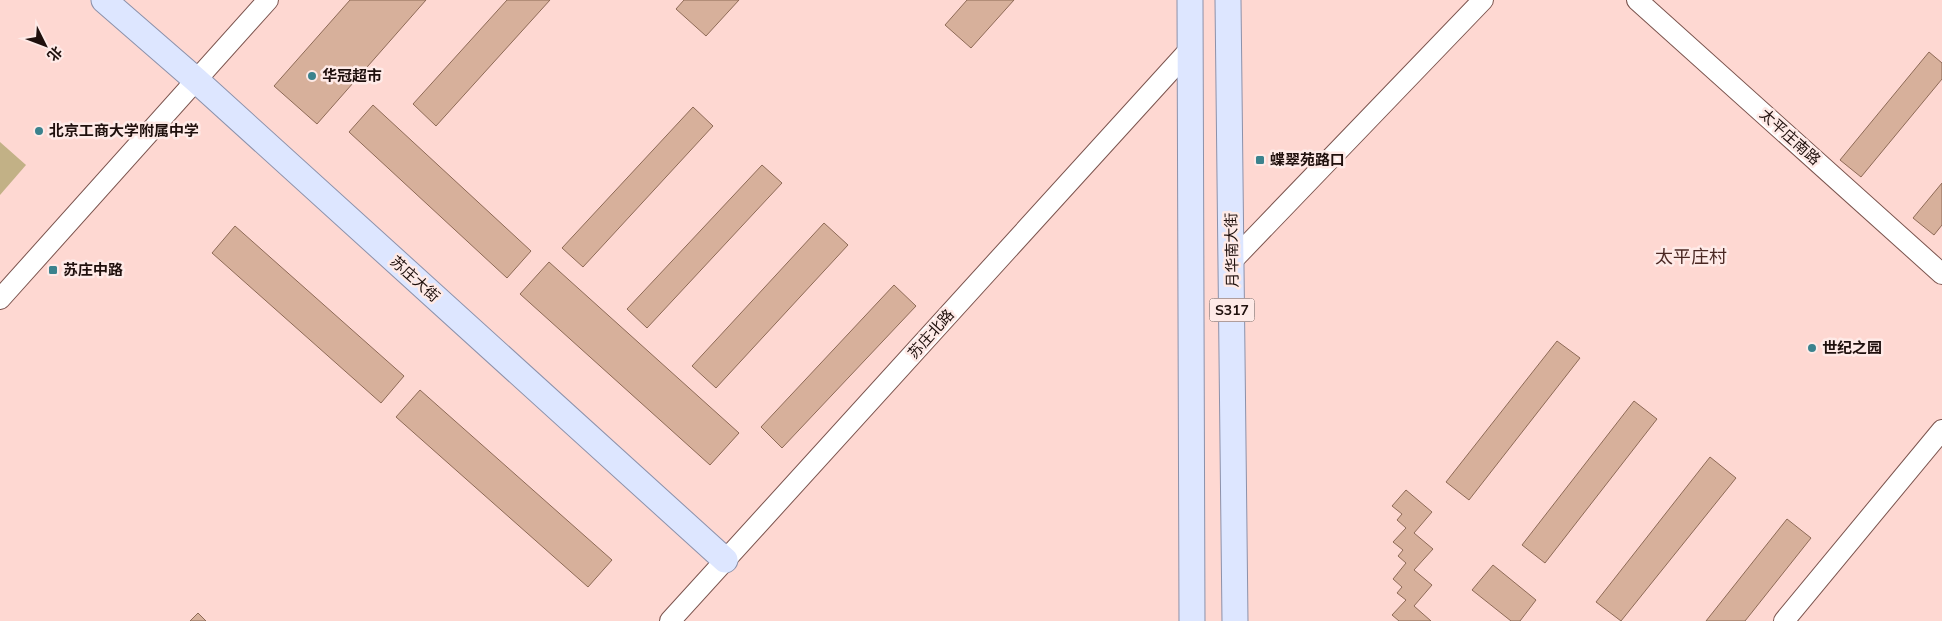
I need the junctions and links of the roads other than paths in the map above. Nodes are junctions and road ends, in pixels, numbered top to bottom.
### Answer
1 (104, 0) edge
2 (268, 0) edge
3 (1190, 0) edge
4 (1228, 0) edge
5 (1483, 0) edge
6 (1637, 0) edge
7 (1191, 48) junction
8 (196, 80) junction
9 (1232, 261) junction
10 (1942, 274) edge
11 (0, 299) edge
12 (1942, 430) edge
13 (725, 560) junction
14 (670, 621) edge
15 (1192, 621) edge
16 (1235, 621) edge
17 (1784, 621) edge

1 - 8 main road, 苏庄大街
2 - 8 street
3 - 7 main road, S317
4 - 9 main road, 月华南大街 / S317
5 - 9 street
6 - 10 street, 太平庄南路
7 - 13 street, 苏庄北路
7 - 15 main road, S317
8 - 11 street
8 - 13 main road, 苏庄大街
9 - 16 main road, 月华南大街 / S317
12 - 17 street
13 - 14 street, 苏庄北路

